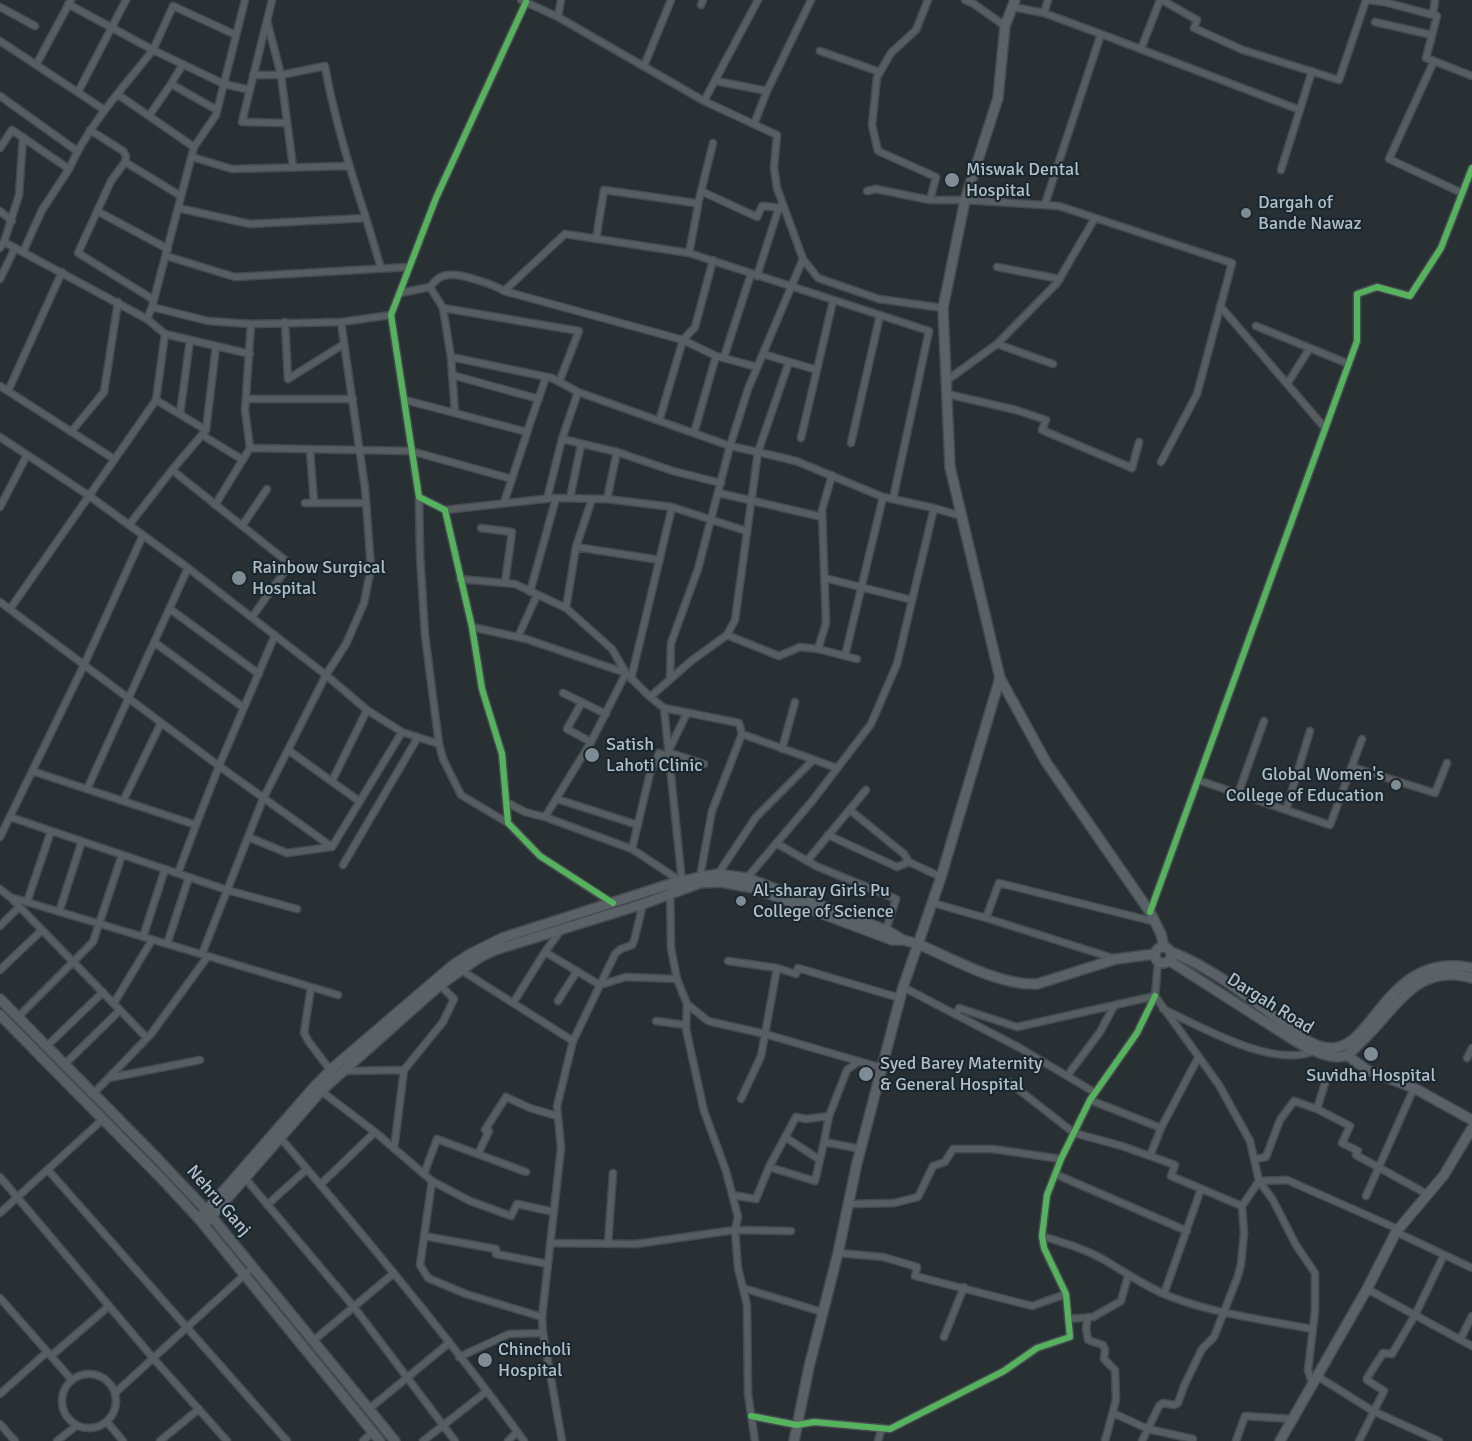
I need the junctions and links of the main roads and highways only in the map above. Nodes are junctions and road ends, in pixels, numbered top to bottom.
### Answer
1 (1014, 4) edge
2 (1000, 678) junction
3 (670, 889) junction
4 (903, 940) junction
5 (918, 944) junction
6 (1168, 953) junction
7 (1156, 958) junction
8 (1472, 968) edge
9 (1472, 978) edge
10 (438, 983) junction
11 (0, 999) edge
12 (0, 1015) edge
13 (1347, 1055) junction
14 (1472, 1119) edge
15 (1472, 1128) edge
16 (277, 1135) junction
17 (209, 1214) junction
18 (201, 1222) junction
19 (380, 1441) edge
20 (395, 1441) edge
21 (794, 1441) edge
22 (1280, 1441) edge

1 - 2 main road
2 - 5 main road
2 - 6 main road
3 - 4 main road
3 - 4 main road
3 - 10 main road
3 - 10 main road
4 - 5 main road
5 - 7 main road
5 - 21 main road
6 - 7 main road
6 - 7 main road
6 - 8 main road, Dargah Road
6 - 13 main road, Dargah Road
9 - 13 main road
10 - 16 main road
10 - 16 main road
11 - 17 main road, Nehru Ganj
12 - 18 main road, Nehru Ganj
13 - 14 main road
15 - 22 main road
16 - 17 main road
17 - 18 main road
17 - 20 main road, Nehru Ganj
18 - 19 main road, Nehru Ganj

